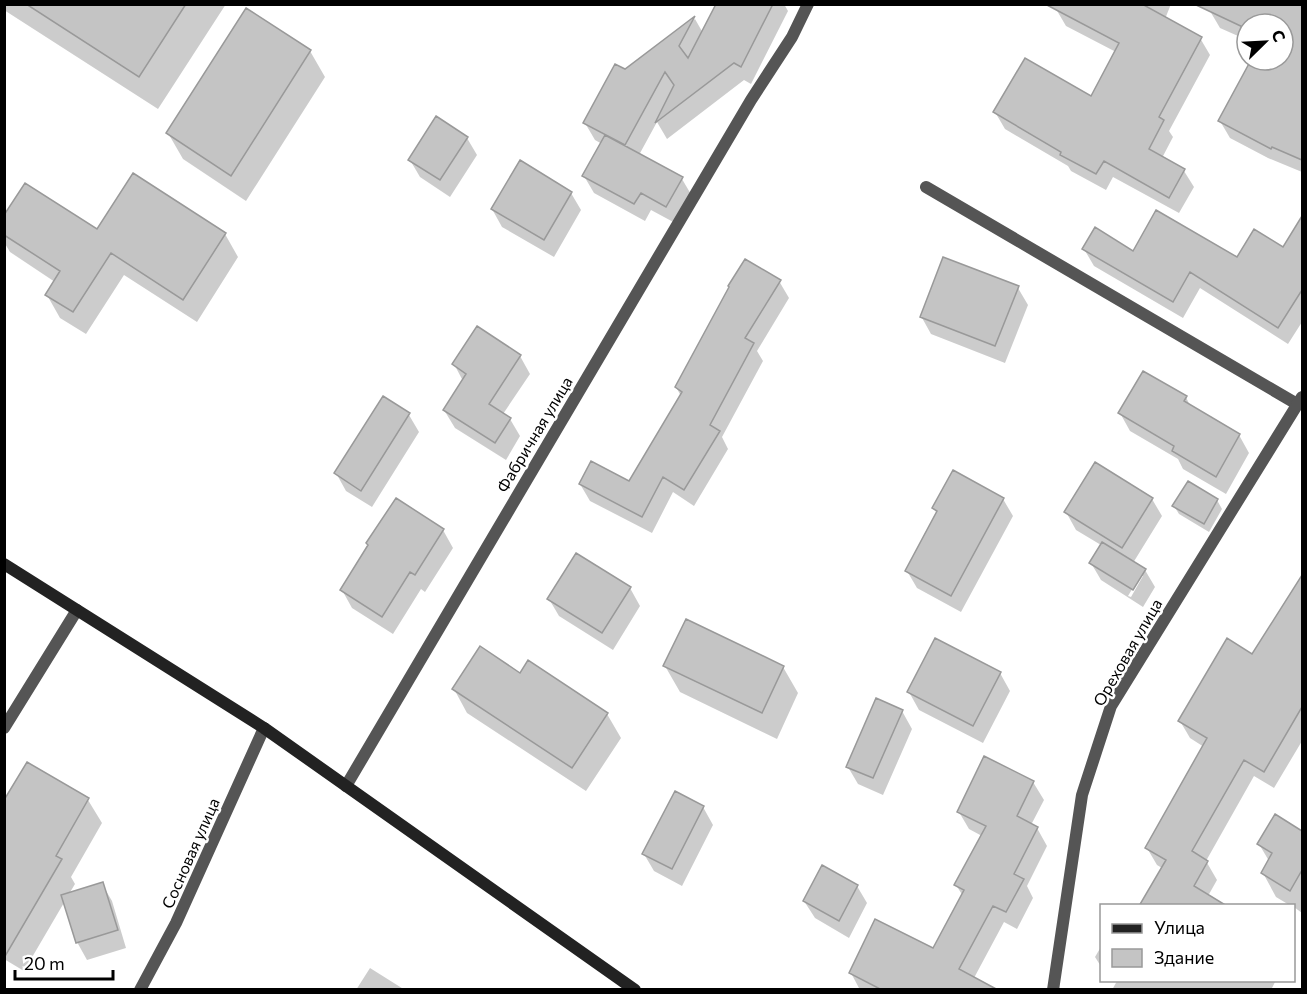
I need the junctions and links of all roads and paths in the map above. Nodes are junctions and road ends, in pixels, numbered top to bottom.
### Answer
1 (808, 4) edge
2 (926, 187) dead end
3 (1300, 400) edge
4 (4, 564) edge
5 (77, 610) junction
6 (4, 728) edge
7 (264, 728) junction
8 (346, 786) junction
9 (140, 990) edge
10 (635, 990) edge
11 (1053, 990) edge

1 - 8 street, Фабричная улица
2 - 3 street
3 - 11 street, Ореховая улица
4 - 5 main road
5 - 6 street
5 - 7 main road
7 - 8 main road
7 - 9 street, Сосновая улица
8 - 10 main road

